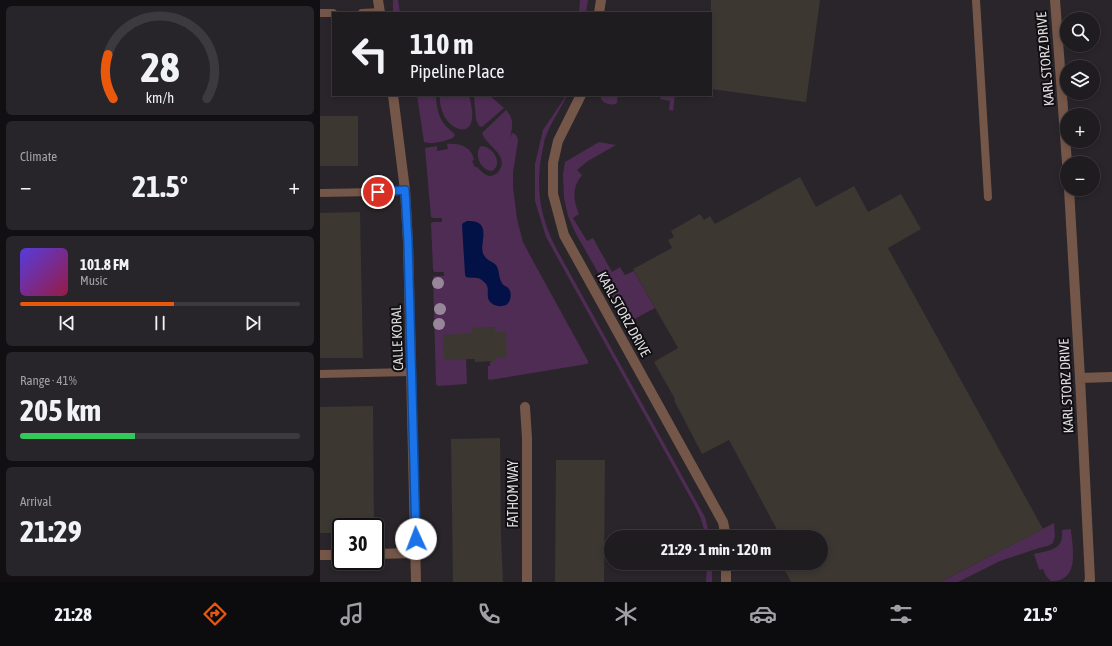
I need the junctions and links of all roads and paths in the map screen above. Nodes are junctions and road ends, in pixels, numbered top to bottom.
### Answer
1 (378, 0) edge
2 (601, 0) edge
3 (976, 0) edge
4 (1055, 0) edge
5 (380, 12) edge
6 (599, 12) edge
7 (320, 13) edge
8 (332, 14) edge
9 (393, 96) edge
10 (580, 96) edge
11 (1066, 156) edge
12 (405, 190) junction
13 (320, 193) edge
14 (1069, 196) edge
15 (988, 197) dead end
16 (412, 372) junction
17 (320, 374) edge
18 (1112, 377) edge
19 (1080, 378) junction
20 (525, 407) dead end
21 (725, 530) edge
22 (416, 553) junction
23 (384, 554) edge
24 (320, 555) edge
25 (332, 555) edge
26 (726, 570) edge
27 (416, 582) edge
28 (527, 582) edge
29 (726, 582) edge
30 (1089, 582) edge

1 - 5 street
2 - 6 street
3 - 15 lane
4 - 11 street, KARL STORZ DRIVE
7 - 8 lane
9 - 12 street, CALLE KORAL
10 - 21 street, KARL STORZ DRIVE
12 - 13 lane
12 - 16 street, CALLE KORAL
14 - 19 street, KARL STORZ DRIVE
16 - 17 lane
16 - 22 street, CALLE KORAL
18 - 19 street
19 - 30 street, KARL STORZ DRIVE
20 - 28 street, FATHOM WAY
22 - 23 street
22 - 27 street, CALLE KORAL
24 - 25 street
26 - 29 street

